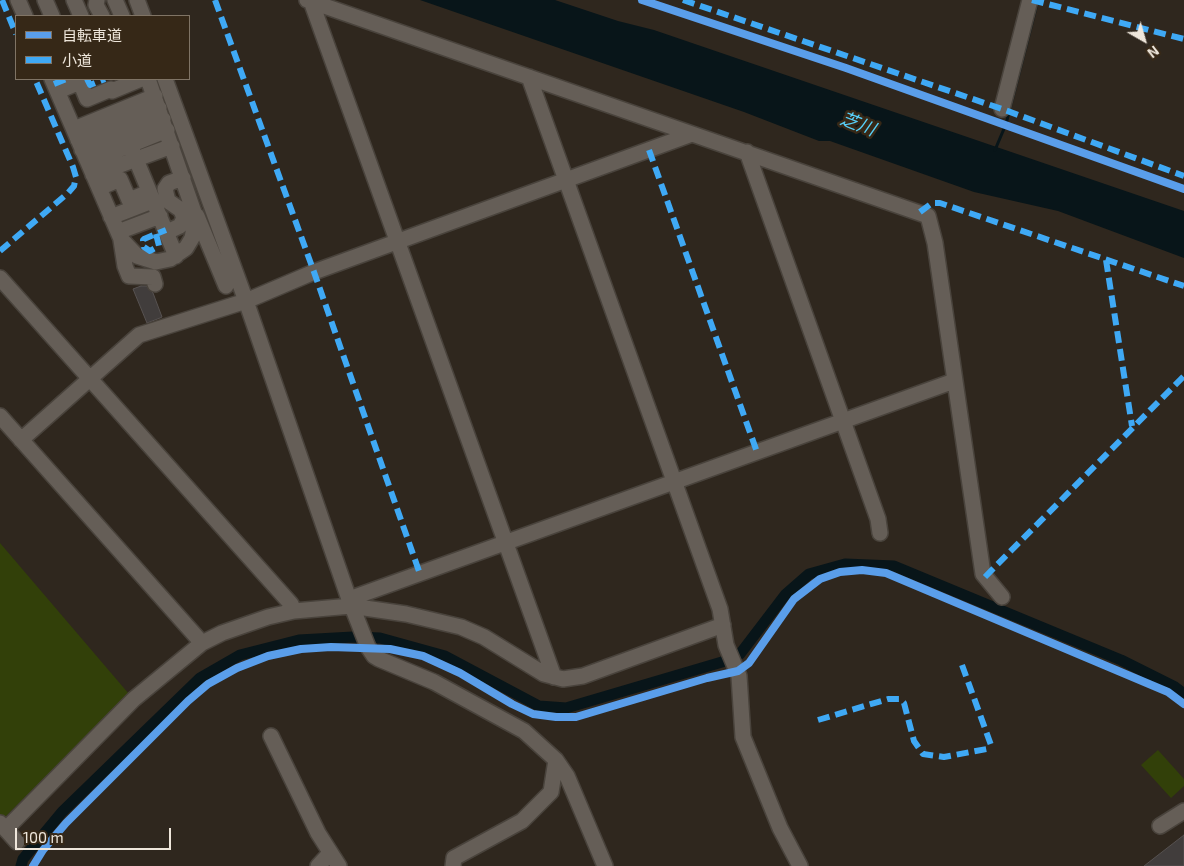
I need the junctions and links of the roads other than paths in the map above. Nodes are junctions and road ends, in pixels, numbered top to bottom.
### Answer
1 (18, 0) edge
2 (45, 0) edge
3 (97, 0) edge
4 (115, 0) edge
5 (137, 0) edge
6 (1030, 0) edge
7 (309, 1) edge
8 (25, 15) edge
9 (52, 15) edge
10 (101, 15) edge
11 (122, 15) edge
12 (142, 15) edge
13 (529, 77) junction
14 (138, 80) edge
15 (148, 80) edge
16 (165, 80) edge
17 (111, 88) edge
18 (57, 89) edge
19 (120, 110) junction
20 (1002, 110) dead end
21 (161, 113) junction
22 (692, 134) junction
23 (130, 145) junction
24 (172, 146) junction
25 (747, 152) junction
26 (86, 157) junction
27 (136, 159) junction
28 (183, 178) junction
29 (565, 182) junction
30 (151, 196) junction
31 (194, 210) junction
32 (160, 216) junction
33 (111, 217) junction
34 (136, 220) junction
35 (167, 232) junction
36 (119, 235) junction
37 (399, 241) junction
38 (176, 256) junction
39 (0, 278) edge
40 (155, 284) dead end
41 (226, 286) dead end
42 (246, 301) junction
43 (90, 378) junction
44 (954, 381) junction
45 (0, 416) edge
46 (842, 421) junction
47 (21, 440) junction
48 (674, 483) junction
49 (880, 533) dead end
50 (506, 543) junction
51 (1002, 597) dead end
52 (350, 602) junction
53 (294, 611) junction
54 (723, 625) junction
55 (202, 643) junction
56 (554, 677) junction
57 (271, 736) dead end
58 (556, 760) junction
59 (1184, 811) edge
60 (3, 826) edge
61 (1160, 826) dead end
62 (17, 842) dead end
63 (330, 853) junction
64 (318, 866) edge
65 (340, 866) edge
66 (453, 866) edge
67 (606, 866) edge
68 (800, 866) edge

1 - 8 street
2 - 9 street
3 - 10 street
4 - 11 street
5 - 12 street
6 - 20 street
7 - 13 street
7 - 37 street
13 - 22 street
13 - 29 street
14 - 17 street
15 - 21 street
16 - 42 street
17 - 18 street
17 - 19 street
18 - 26 street
19 - 21 street
19 - 26 street
21 - 23 street
21 - 24 street
21 - 26 street
22 - 25 street
22 - 29 street
23 - 26 street
23 - 27 street
24 - 27 street
24 - 28 street
25 - 44 street
25 - 46 street
26 - 27 street
26 - 30 street
26 - 33 street
27 - 30 street
28 - 31 street
28 - 35 street
29 - 37 street
29 - 48 street
30 - 32 street
30 - 34 street
31 - 38 street
31 - 41 street
32 - 34 street
32 - 35 street
33 - 34 street
33 - 36 street
34 - 36 street
35 - 38 street
36 - 38 street
36 - 40 street
37 - 42 street
37 - 50 street
39 - 43 street
42 - 43 street
42 - 52 street
43 - 47 street
43 - 53 street
44 - 46 street
44 - 51 street
45 - 47 street
46 - 48 street
46 - 49 street
47 - 55 street
48 - 50 street
48 - 54 street
50 - 52 street
50 - 56 street
52 - 53 street
52 - 56 street
52 - 58 street
53 - 55 street
54 - 56 street
54 - 68 street
55 - 60 street
57 - 63 street
58 - 66 street
58 - 67 street
59 - 61 street
60 - 62 street
63 - 64 street
63 - 65 street

